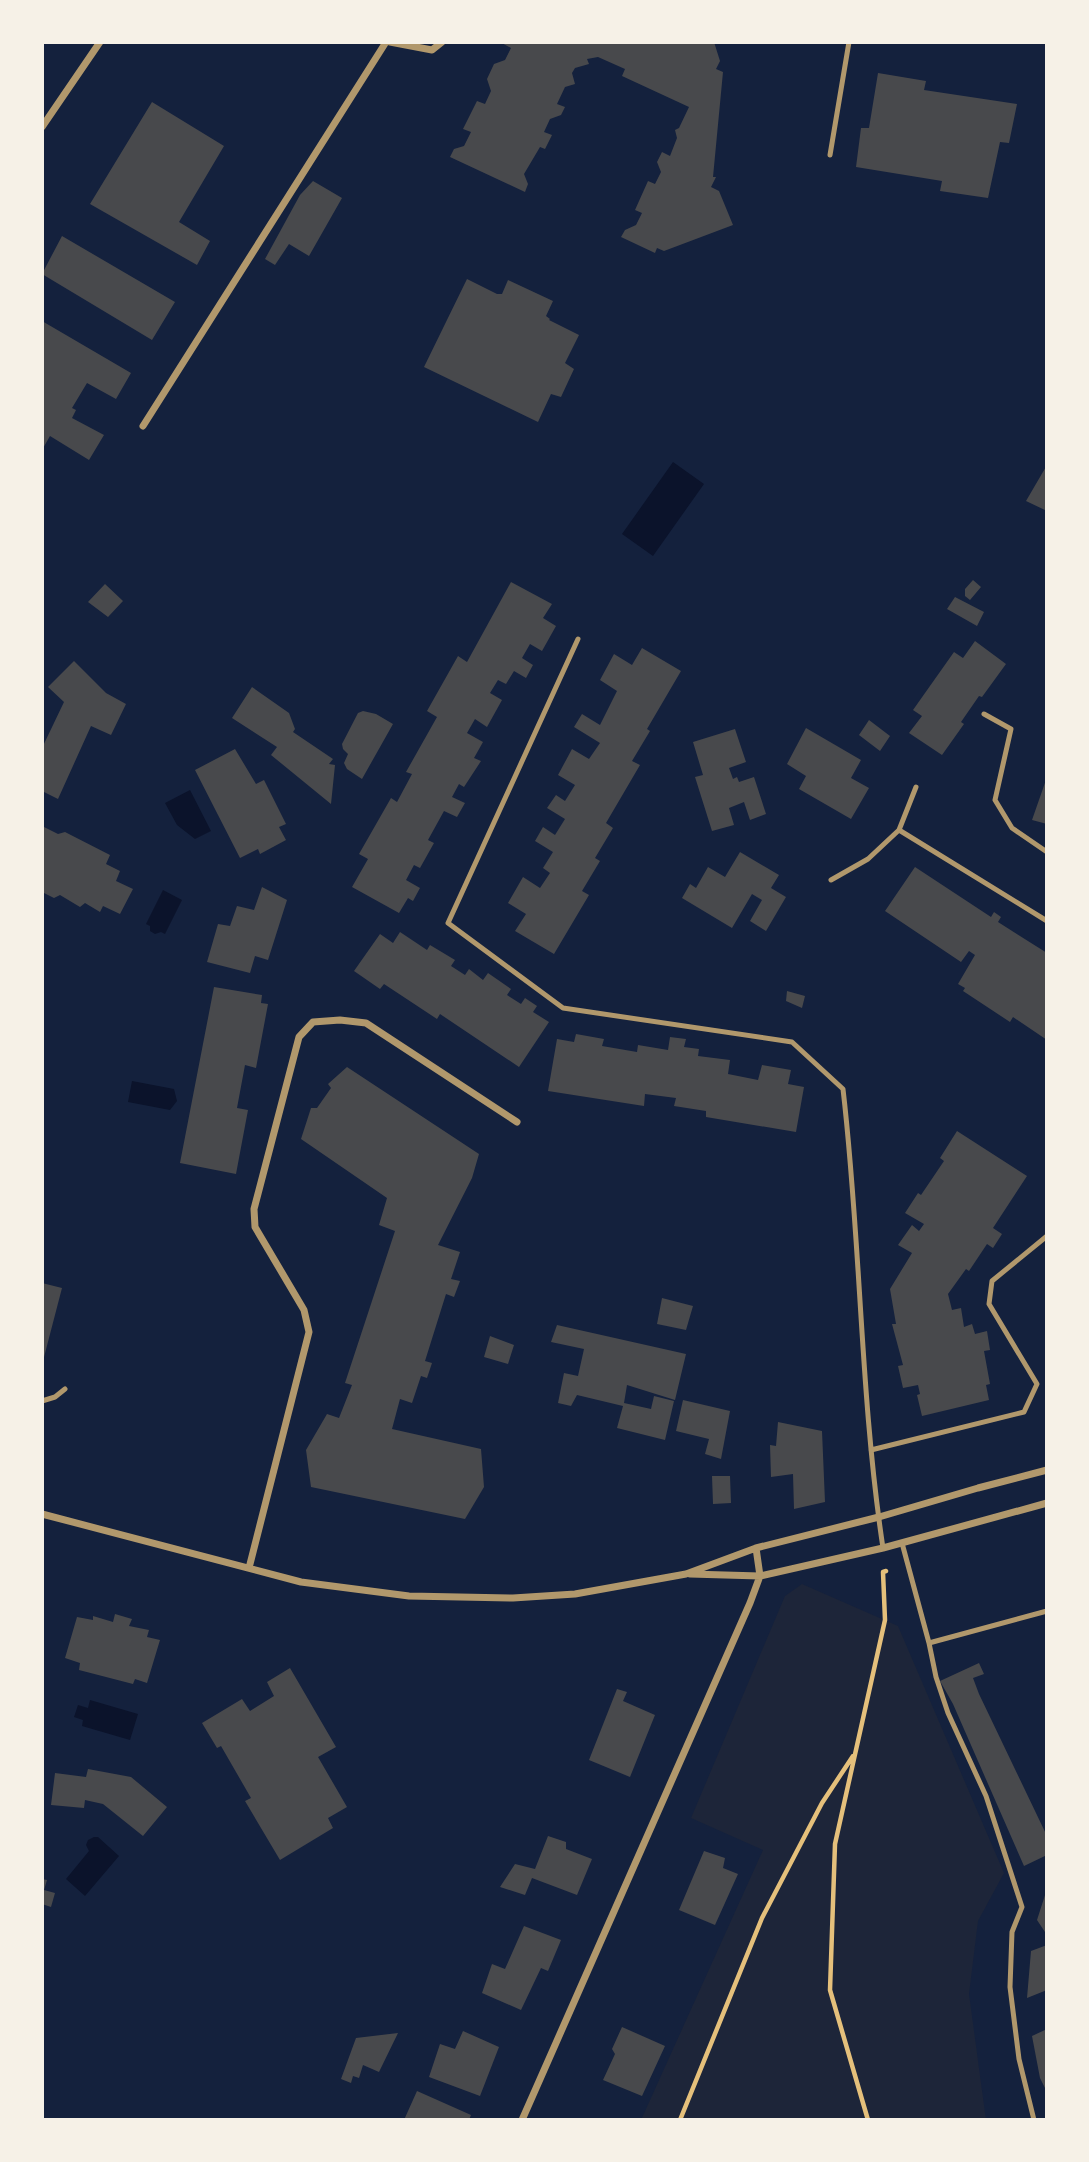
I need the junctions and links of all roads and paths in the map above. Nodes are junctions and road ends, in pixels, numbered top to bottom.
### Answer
1 (100, 42) edge
2 (388, 42) edge
3 (442, 42) edge
4 (849, 42) edge
5 (42, 127) edge
6 (830, 155) dead end
7 (143, 426) dead end
8 (578, 639) dead end
9 (984, 714) dead end
10 (916, 787) dead end
11 (899, 830) junction
12 (1047, 852) edge
13 (831, 880) dead end
14 (1047, 920) edge
15 (517, 1122) dead end
16 (1047, 1236) edge
17 (65, 1389) dead end
18 (42, 1401) edge
19 (871, 1450) junction
20 (1047, 1470) edge
21 (1047, 1503) edge
22 (42, 1514) edge
23 (879, 1517) junction
24 (902, 1543) junction
25 (756, 1548) junction
26 (883, 1548) junction
27 (906, 1562) junction
28 (249, 1568) junction
29 (686, 1574) junction
30 (760, 1576) junction
31 (1047, 1611) edge
32 (929, 1643) junction
33 (855, 1752) junction
34 (522, 2120) edge
35 (680, 2120) edge
36 (868, 2120) edge
37 (1034, 2120) edge

1 - 5 street
2 - 3 street
2 - 7 street
4 - 6 lane
8 - 19 lane
9 - 12 lane
10 - 11 lane
11 - 13 lane
11 - 14 lane
15 - 28 street
16 - 19 lane
17 - 18 lane
19 - 23 lane
20 - 23 street
21 - 24 street
22 - 28 street
23 - 25 street
23 - 26 lane
24 - 26 street
24 - 27 lane
25 - 29 street
25 - 30 street
26 - 30 street
27 - 32 lane
27 - 33 path
28 - 29 street
29 - 30 street
30 - 34 street
31 - 32 lane
32 - 37 lane
33 - 35 path
33 - 36 path

